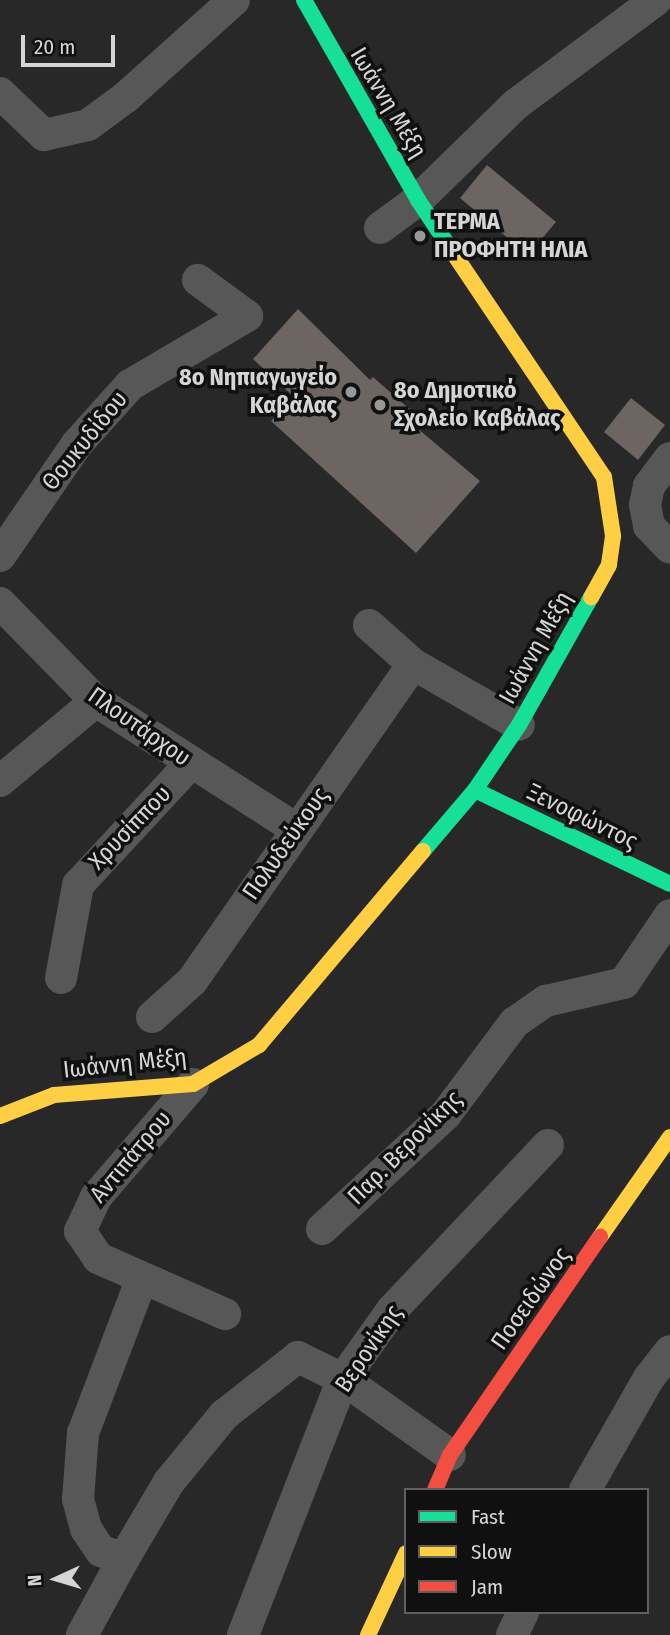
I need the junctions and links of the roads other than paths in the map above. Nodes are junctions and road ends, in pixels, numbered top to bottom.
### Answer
1 (234, 0) edge
2 (303, 0) edge
3 (656, 0) edge
4 (0, 93) edge
5 (418, 200) junction
6 (380, 228) dead end
7 (198, 280) dead end
8 (670, 458) edge
9 (670, 548) edge
10 (0, 556) edge
11 (0, 603) edge
12 (369, 625) dead end
13 (414, 664) junction
14 (96, 702) junction
15 (519, 725) junction
16 (191, 764) junction
17 (0, 781) edge
18 (475, 790) junction
19 (296, 829) junction
20 (670, 884) edge
21 (670, 915) edge
22 (61, 978) dead end
23 (152, 1017) dead end
24 (193, 1084) junction
25 (0, 1116) edge
26 (670, 1136) edge
27 (548, 1145) dead end
28 (323, 1229) dead end
29 (142, 1278) junction
30 (225, 1314) dead end
31 (669, 1353) edge
32 (343, 1379) junction
33 (450, 1455) junction
34 (436, 1488) edge
35 (586, 1488) edge
36 (404, 1557) edge
37 (124, 1558) junction
38 (522, 1614) edge
39 (82, 1635) edge
40 (243, 1635) edge
41 (368, 1635) edge
42 (512, 1635) edge

1 - 4 street
2 - 5 street, Ιωάννη Μέξη
3 - 5 street
5 - 6 street
5 - 15 street, Ιωάννη Μέξη
7 - 10 street, Θουκυδίδου
8 - 9 street
11 - 14 street, Πλουτάρχου
12 - 13 street
13 - 15 street
13 - 19 street, Πολυδεύκους
14 - 16 street, Πλουτάρχου
14 - 17 street
15 - 18 street, Ιωάννη Μέξη
16 - 19 street, Πλουτάρχου
16 - 22 street, Χρυσίππου
18 - 20 street, Ξενοφώντος
18 - 24 street, Ιωάννη Μέξη
19 - 23 street, Πολυδεύκους
21 - 28 street, Παρ. Βερονίκης
24 - 25 street, Ιωάννη Μέξη
24 - 29 street, Αντιπάτρου
26 - 33 street, Ποσειδώνος
27 - 32 street, Βερονίκης
29 - 30 street, Αντιπάτρου
29 - 37 street
31 - 35 street
32 - 33 street
32 - 37 street
32 - 40 street, Βερονίκης
33 - 34 street, Ποσειδώνος
36 - 41 street
37 - 39 street
38 - 42 street

